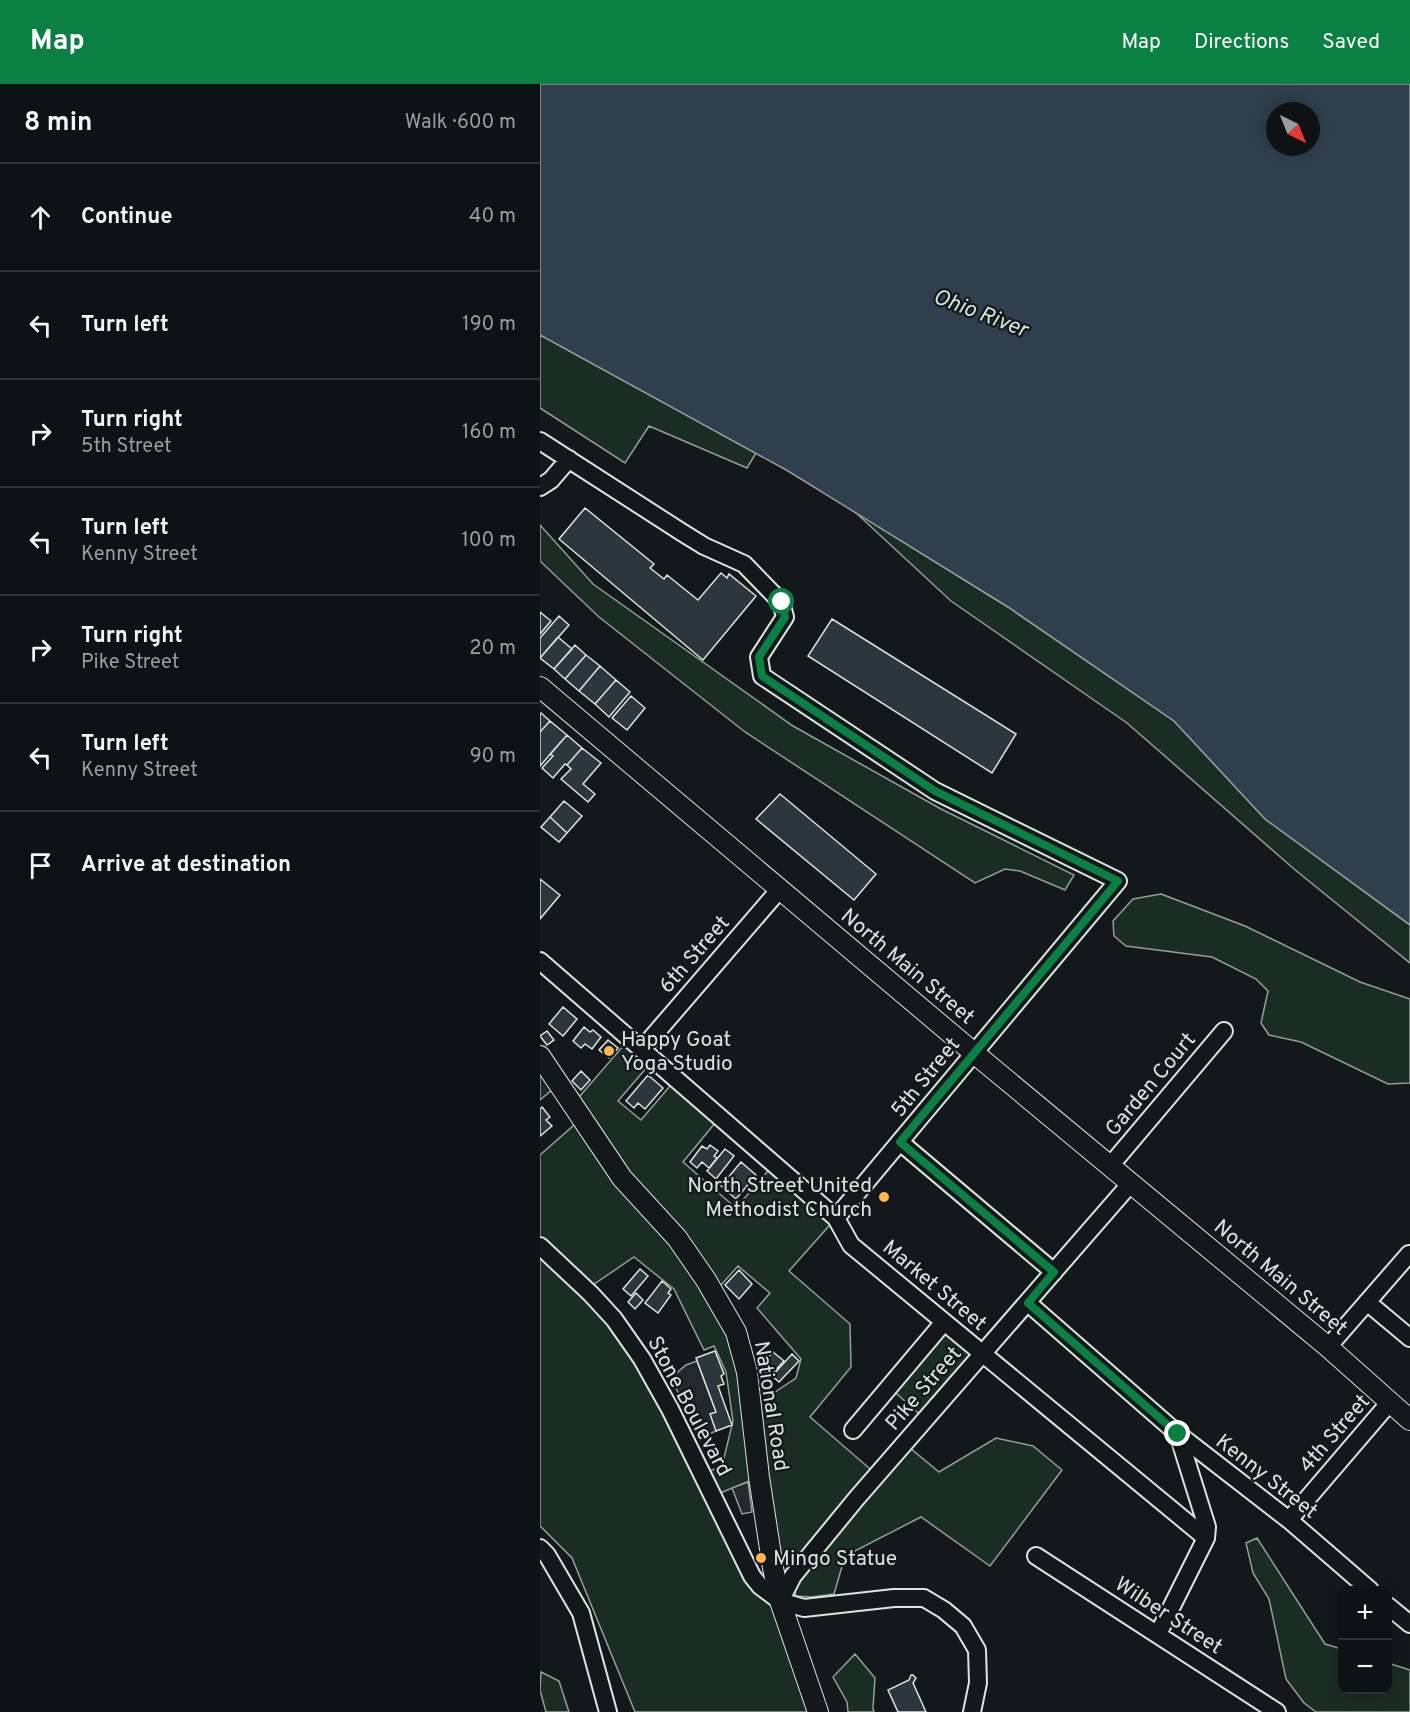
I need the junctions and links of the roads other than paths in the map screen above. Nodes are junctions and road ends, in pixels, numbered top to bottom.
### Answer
1 (540, 441) edge
2 (569, 459) junction
3 (540, 487) edge
4 (540, 687) edge
5 (780, 889) junction
6 (540, 961) edge
7 (1224, 1031) dead end
8 (642, 1049) junction
9 (974, 1053) junction
10 (540, 1056) edge
11 (900, 1142) junction
12 (1110, 1166) junction
13 (1131, 1183) junction
14 (836, 1218) junction
15 (540, 1246) edge
16 (1409, 1254) edge
17 (1054, 1272) junction
18 (1367, 1302) junction
19 (1028, 1303) junction
20 (944, 1322) junction
21 (1410, 1338) edge
22 (1328, 1347) junction
23 (983, 1354) junction
24 (1390, 1402) junction
25 (1410, 1420) edge
26 (853, 1430) dead end
27 (1178, 1434) junction
28 (1289, 1520) junction
29 (1206, 1538) junction
30 (540, 1548) edge
31 (1036, 1556) dead end
32 (1365, 1586) edge
33 (780, 1601) junction
34 (1392, 1609) edge
35 (1410, 1624) edge
36 (1158, 1634) junction
37 (608, 1712) edge
38 (818, 1712) edge
39 (972, 1712) edge
40 (1277, 1712) edge

1 - 2 street
2 - 3 street
2 - 9 street, 5th Street
4 - 5 main road, North Main Street
5 - 8 street, 6th Street
5 - 9 main road, North Main Street
6 - 8 street, Market Street
7 - 12 street, Garden Court
8 - 14 street, Market Street
9 - 11 street, 5th Street
9 - 12 main road, North Main Street
10 - 33 main road, National Road
11 - 14 street, 5th Street
11 - 17 street
12 - 13 main road, North Main Street
13 - 17 street, Pike Street
13 - 22 main road, North Main Street
14 - 20 street, Market Street
15 - 33 street, Stone Boulevard
16 - 18 street
17 - 19 street, Pike Street
18 - 21 street
18 - 22 street
19 - 23 street, Pike Street
19 - 27 street, Kenny Street
20 - 23 street, Market Street
20 - 26 street
22 - 24 main road, North Main Street
23 - 29 street, Market Street
23 - 33 street, Pike Street
24 - 25 main road, North Main Street
24 - 28 street, 4th Street
27 - 28 street, Kenny Street
27 - 29 street
28 - 32 street, Kenny Street
29 - 36 street
30 - 37 street
31 - 36 street, Wilber Street
33 - 38 main road, National Road
33 - 39 street
34 - 35 street
36 - 40 street, Wilber Street

